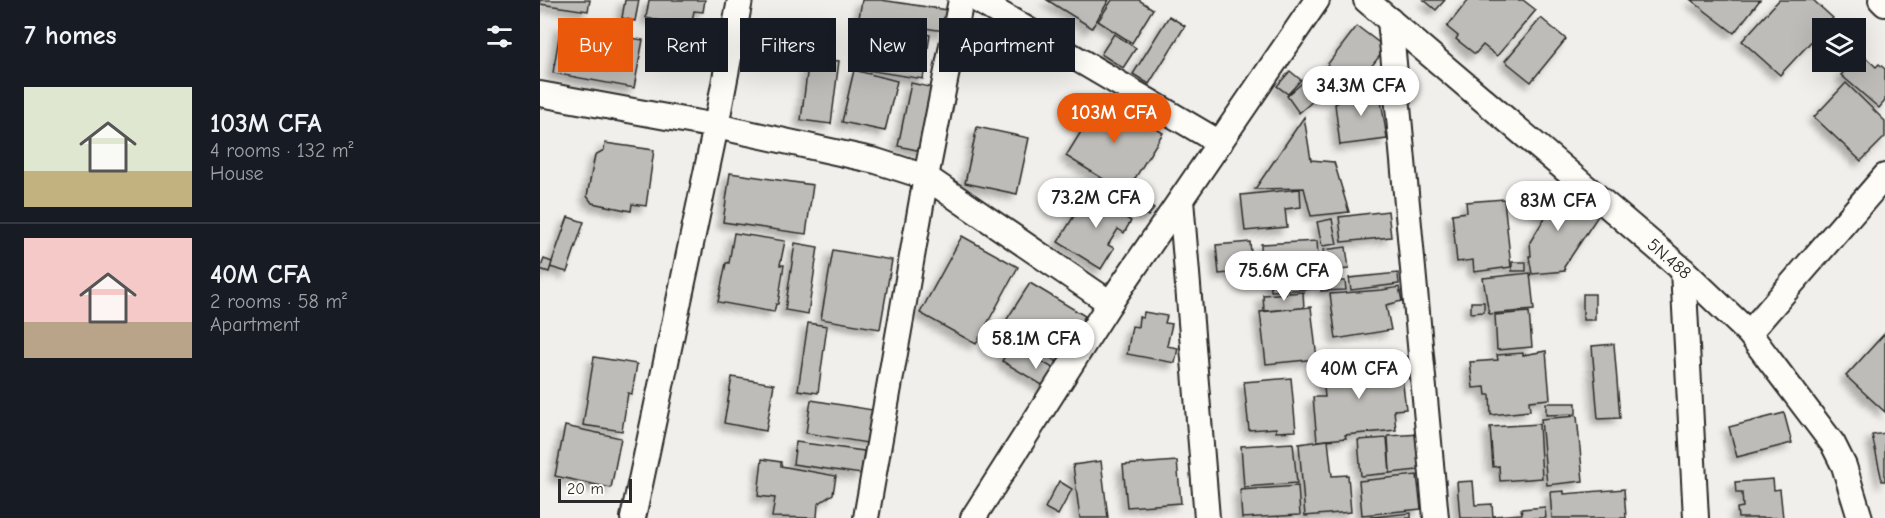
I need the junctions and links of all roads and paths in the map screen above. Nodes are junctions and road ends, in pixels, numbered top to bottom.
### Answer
1 (740, 0) edge
2 (961, 0) edge
3 (977, 0) edge
4 (1317, 0) edge
5 (1366, 0) edge
6 (1881, 0) edge
7 (1885, 4) edge
8 (1390, 20) junction
9 (540, 94) edge
10 (716, 126) junction
11 (1220, 143) junction
12 (1885, 176) edge
13 (926, 177) junction
14 (1181, 200) junction
15 (1683, 270) junction
16 (1110, 303) junction
17 (1749, 333) junction
18 (633, 518) edge
19 (866, 518) edge
20 (974, 518) edge
21 (1207, 518) edge
22 (1437, 518) edge
23 (1696, 518) edge
24 (1860, 518) edge

1 - 10 street
2 - 13 street
3 - 11 street
4 - 11 street
5 - 8 street, 5N.488
6 - 7 street
8 - 15 street, 5N.488
8 - 22 street
9 - 10 street
10 - 13 street
10 - 18 street
11 - 14 street
12 - 17 street
13 - 16 street
13 - 19 street
14 - 16 street
14 - 21 street
15 - 17 street, 5N.488
15 - 23 street
16 - 20 street
17 - 24 street, 5N.488

